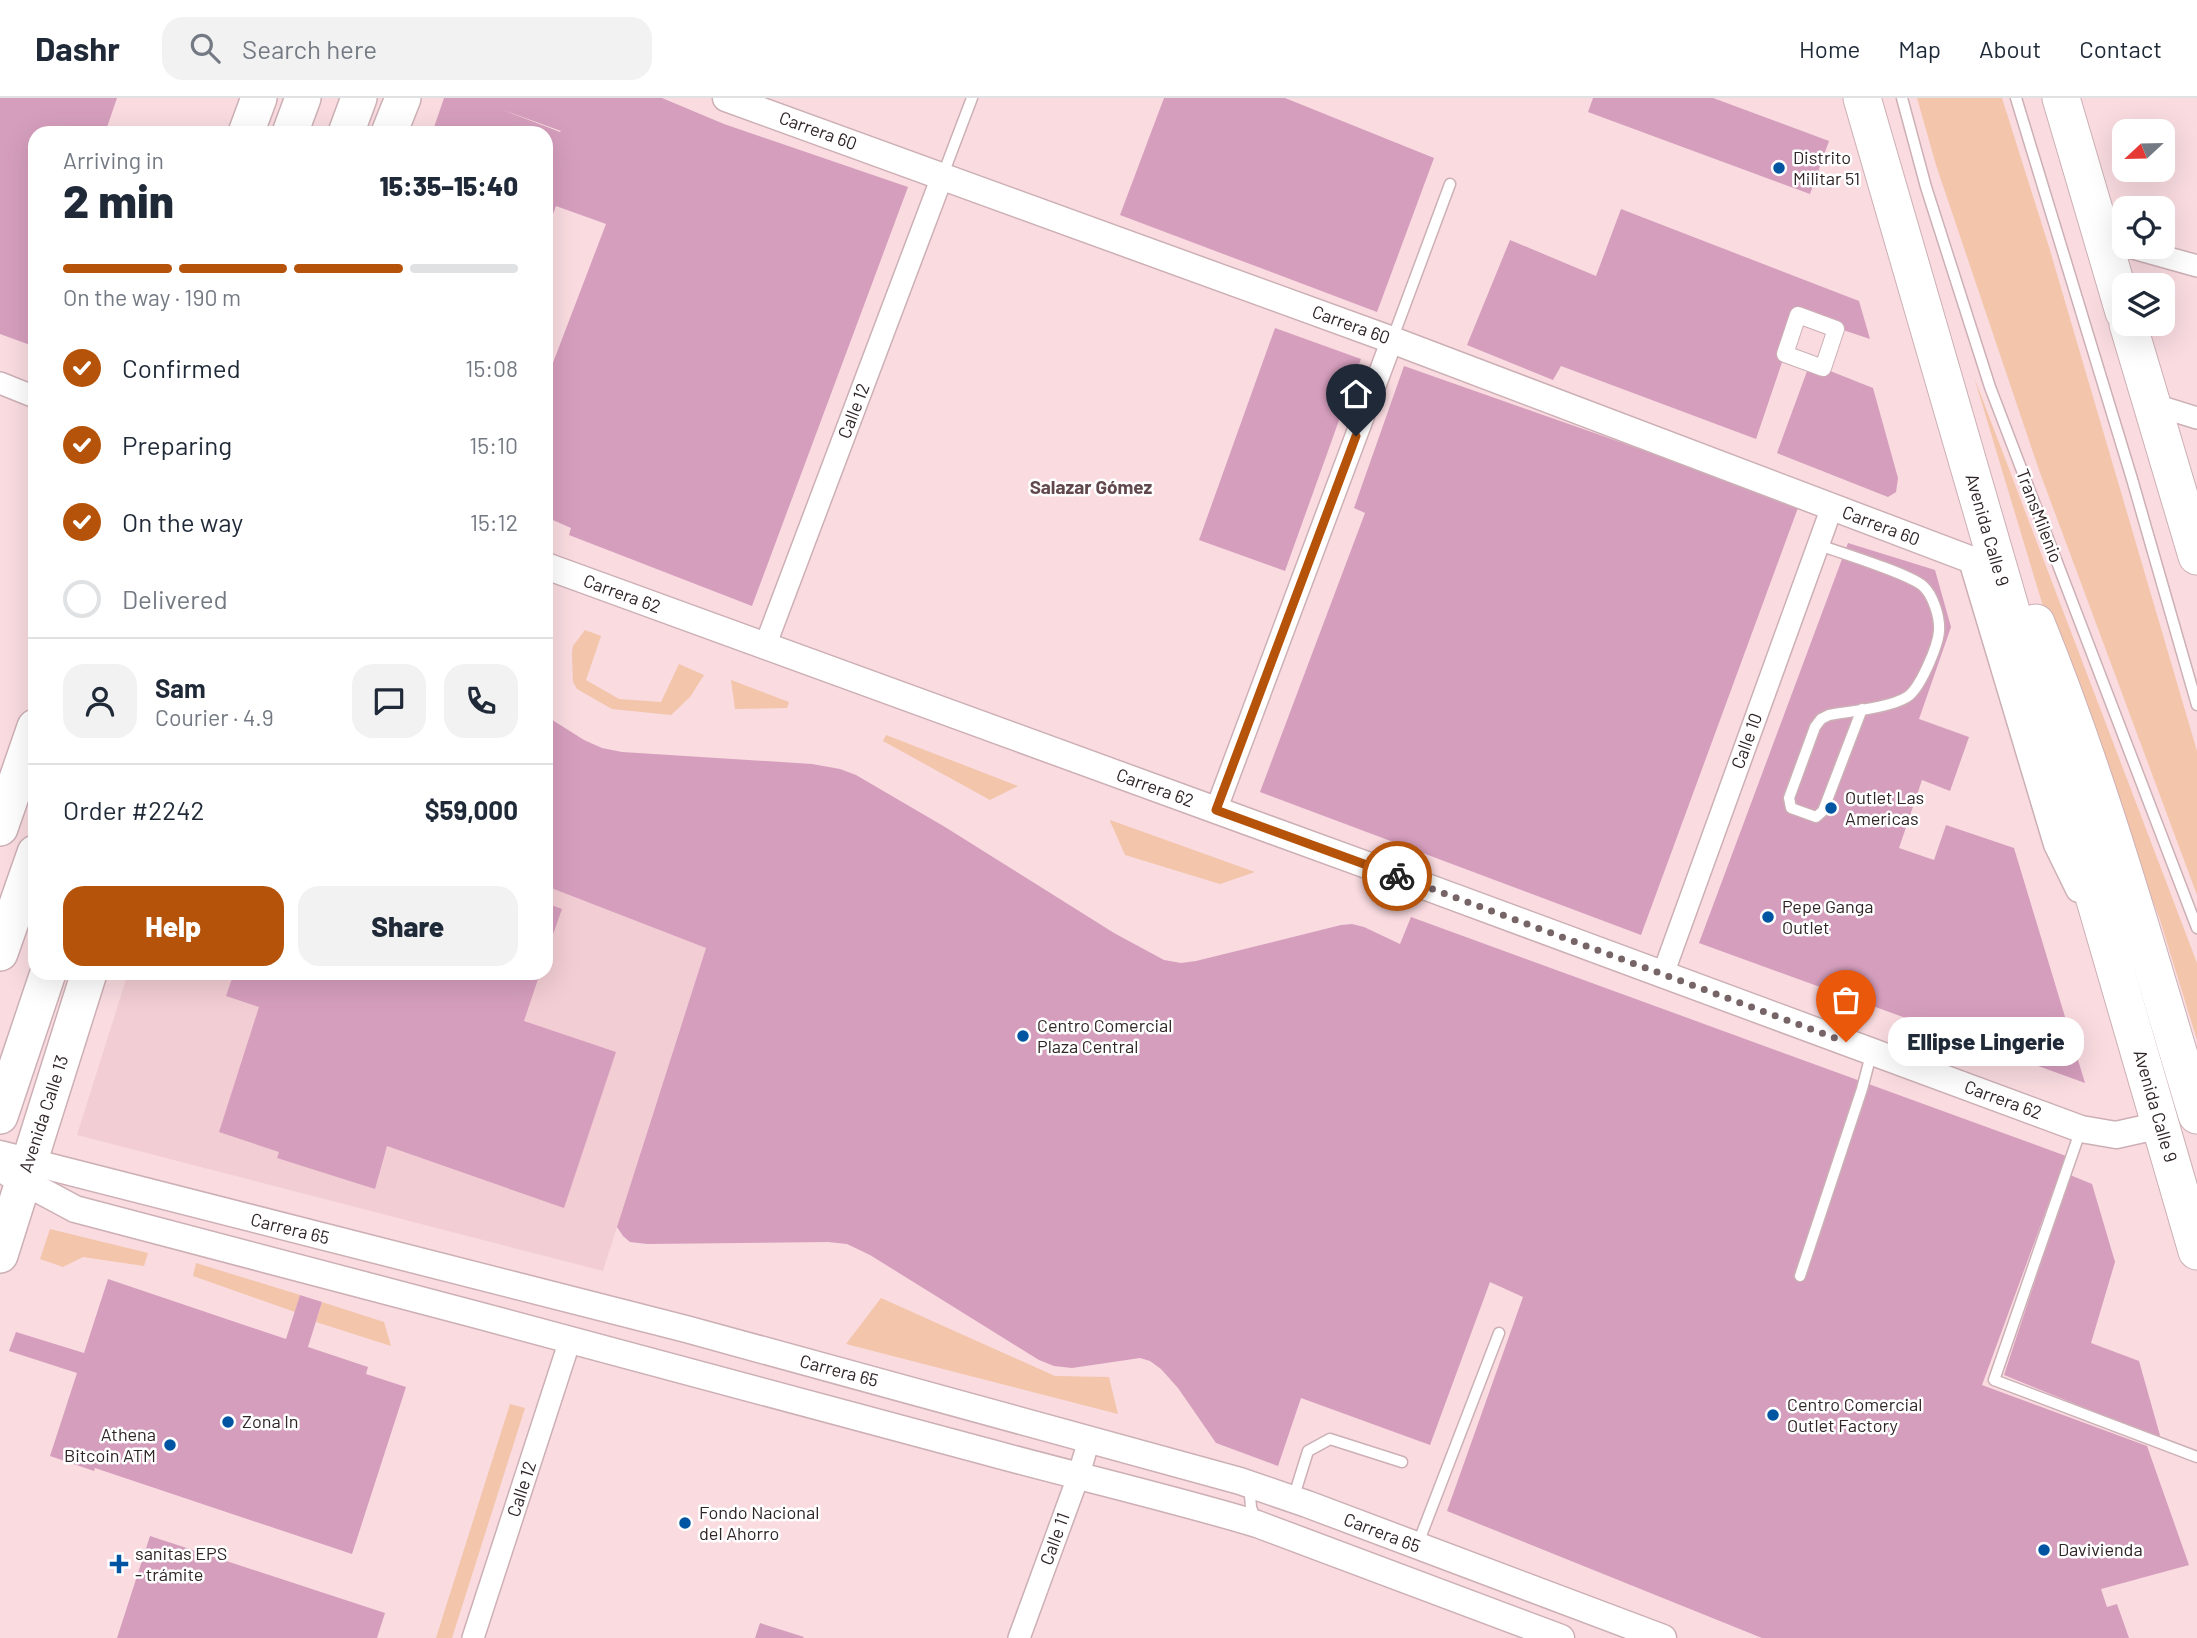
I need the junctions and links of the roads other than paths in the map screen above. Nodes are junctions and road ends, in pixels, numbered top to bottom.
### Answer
1 (303, 98) edge
2 (359, 98) edge
3 (403, 98) edge
4 (726, 98) edge
5 (972, 98) edge
6 (1862, 98) edge
7 (1902, 98) edge
8 (2016, 98) edge
9 (2061, 98) edge
10 (293, 126) edge
11 (349, 126) edge
12 (392, 126) edge
13 (942, 177) junction
14 (1450, 184) dead end
15 (2112, 226) edge
16 (2172, 259) edge
17 (2197, 266) edge
18 (2132, 336) edge
19 (1392, 340) junction
20 (0, 383) edge
21 (28, 394) edge
22 (2152, 404) junction
23 (2197, 418) edge
24 (1958, 430) junction
25 (1832, 507) junction
26 (1819, 545) junction
27 (2197, 556) edge
28 (1972, 561) junction
29 (553, 569) edge
30 (765, 646) junction
31 (2197, 705) edge
32 (1862, 709) junction
33 (28, 747) edge
34 (1216, 810) junction
35 (0, 828) edge
36 (28, 873) edge
37 (2197, 928) edge
38 (0, 953) edge
39 (2113, 962) junction
40 (1663, 974) junction
41 (46, 980) edge
42 (86, 980) edge
43 (1872, 1051) junction
44 (2197, 1115) edge
45 (0, 1116) edge
46 (2161, 1125) junction
47 (2081, 1129) junction
48 (13, 1167) edge
49 (2197, 1251) edge
50 (0, 1255) edge
51 (1800, 1276) dead end
52 (1499, 1333) dead end
53 (570, 1340) junction
54 (1088, 1440) junction
55 (2197, 1457) edge
56 (1402, 1462) dead end
57 (1078, 1477) junction
58 (1249, 1484) junction
59 (1293, 1499) junction
60 (1257, 1524) junction
61 (1417, 1546) junction
62 (474, 1638) edge
63 (1019, 1638) edge
64 (1561, 1638) edge
65 (1663, 1638) edge

1 - 10 main road
2 - 11 main road
3 - 12 main road
4 - 13 street, Carrera 60
5 - 13 lane
6 - 24 highway, Avenida Calle 9
7 - 37 lane, TransMilenio
8 - 31 lane
9 - 15 highway
13 - 19 street, Carrera 60
13 - 30 street, Calle 12
14 - 19 lane
16 - 17 street
18 - 22 highway
19 - 25 street, Carrera 60
19 - 34 street
20 - 21 street
22 - 23 street
22 - 27 highway
24 - 28 highway
24 - 39 highway, Avenida Calle 9
24 - 44 highway
25 - 26 street, Calle 10
25 - 28 street, Carrera 60
26 - 32 lane
26 - 40 street, Calle 10
28 - 39 street, Avenida Calle 9
29 - 30 street, Carrera 62
30 - 34 street, Carrera 62
32 - 32 lane
33 - 35 main road
34 - 40 street, Carrera 62
36 - 38 main road
39 - 46 highway, Avenida Calle 9
40 - 43 street, Carrera 62
41 - 45 main road
42 - 48 main road, Avenida Calle 13
43 - 47 street, Carrera 62
43 - 51 lane
46 - 47 street, Carrera 62
46 - 49 highway, Avenida Calle 9
47 - 55 lane
48 - 50 main road, Avenida Calle 13
48 - 53 street, Carrera 65
48 - 54 street, Carrera 65
52 - 61 lane
53 - 57 street, Carrera 65
53 - 62 street, Calle 12
54 - 57 street, Calle 11
54 - 58 street, Carrera 65
56 - 59 lane
57 - 60 street, Carrera 65
57 - 63 street, Calle 11
58 - 59 street, Carrera 65
58 - 60 lane
59 - 61 street, Carrera 65
60 - 64 street, Carrera 65
61 - 65 street, Carrera 65

